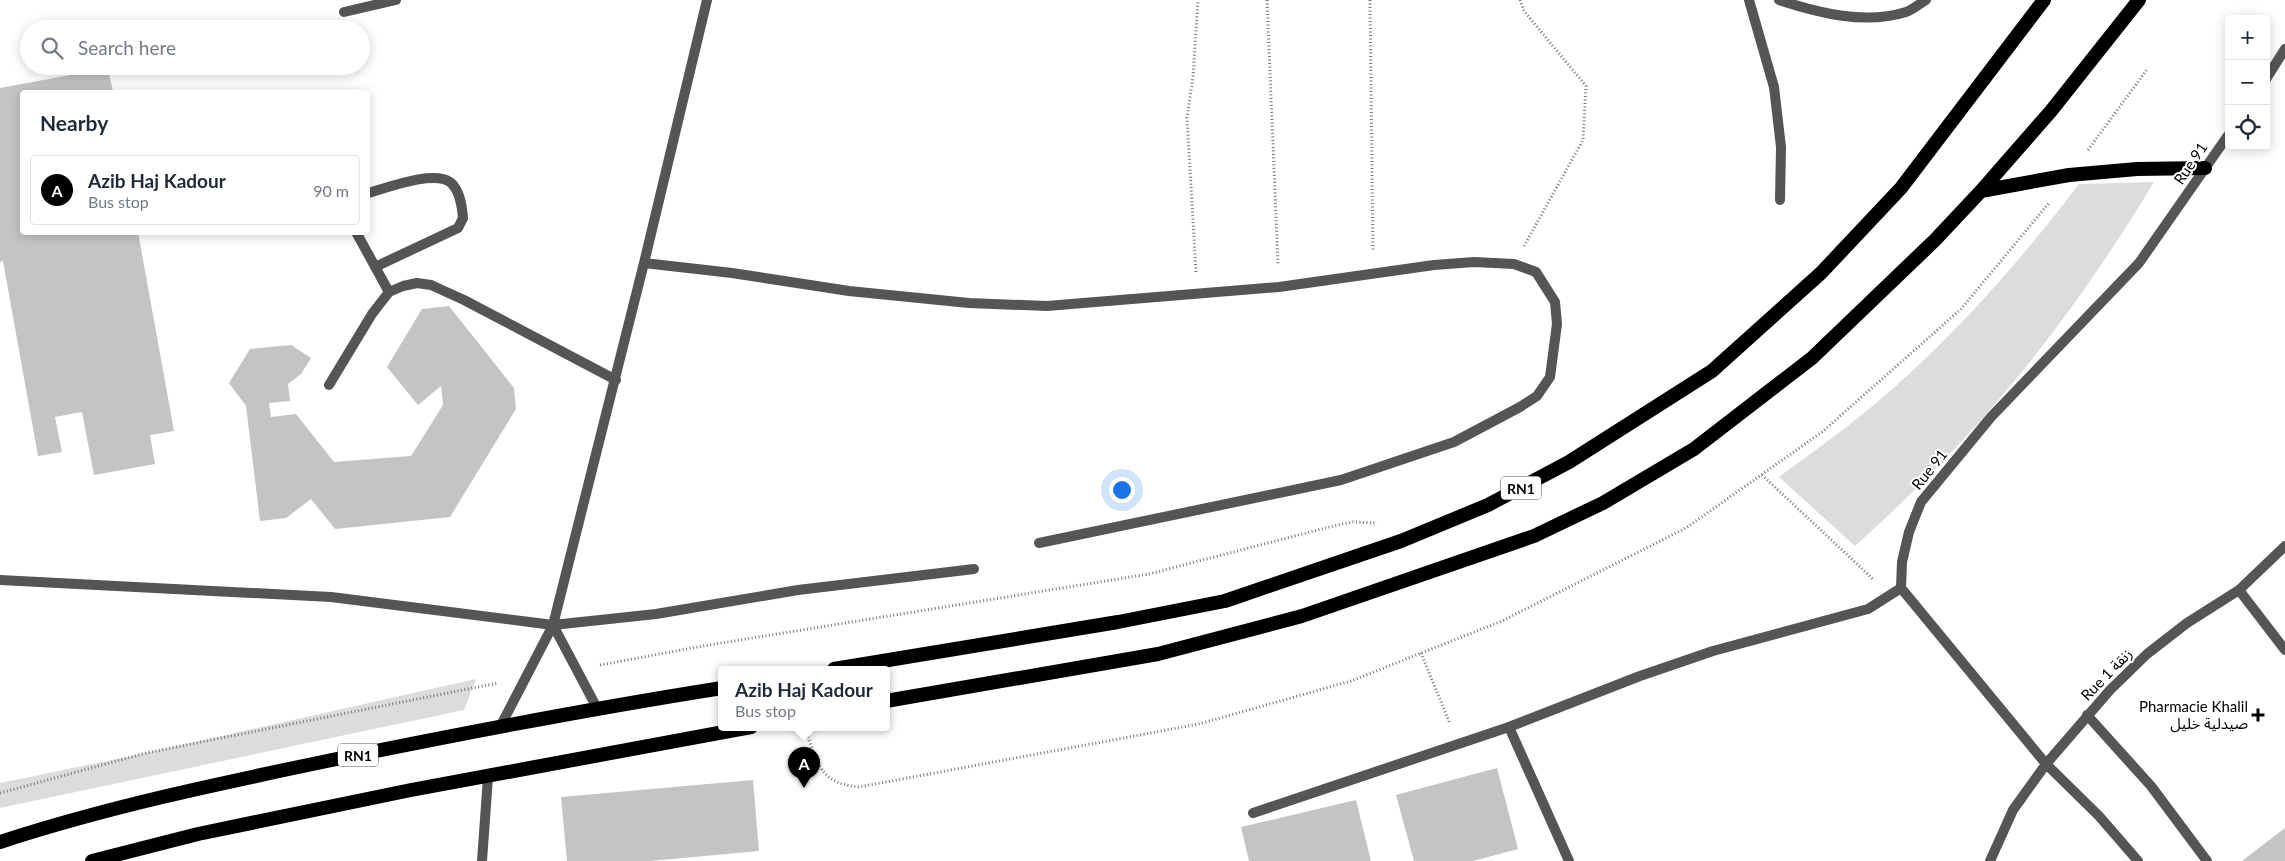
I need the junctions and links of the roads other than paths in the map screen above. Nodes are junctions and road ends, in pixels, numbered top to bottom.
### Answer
1 (396, 0) edge
2 (707, 0) edge
3 (1749, 0) edge
4 (1779, 0) edge
5 (1926, 0) edge
6 (2044, 0) edge
7 (2139, 0) edge
8 (344, 12) dead end
9 (2285, 49) edge
10 (2270, 73) edge
11 (2225, 140) edge
12 (2205, 168) junction
13 (1981, 191) junction
14 (370, 192) edge
15 (1780, 200) dead end
16 (358, 235) edge
17 (644, 263) junction
18 (374, 267) junction
19 (389, 292) junction
20 (616, 380) junction
21 (329, 385) dead end
22 (1039, 543) dead end
23 (2285, 546) edge
24 (974, 569) dead end
25 (0, 580) edge
26 (1901, 588) junction
27 (2239, 590) junction
28 (552, 625) junction
29 (2285, 650) edge
30 (852, 666) edge
31 (718, 689) edge
32 (890, 700) edge
33 (597, 708) junction
34 (2087, 715) junction
35 (500, 727) junction
36 (1508, 727) junction
37 (728, 731) edge
38 (2046, 764) junction
39 (488, 777) junction
40 (1253, 812) dead end
41 (0, 842) edge
42 (92, 861) edge
43 (482, 861) edge
44 (1568, 861) edge
45 (1990, 861) edge
46 (2138, 861) edge
47 (2207, 861) edge

1 - 8 street
2 - 17 street
3 - 15 street
4 - 5 street
6 - 30 highway, RN1
7 - 13 highway
9 - 10 street
11 - 12 street, Rue 91
12 - 13 highway
12 - 26 street, Rue 91
13 - 32 highway
14 - 18 street
16 - 18 street
17 - 20 street
17 - 22 street
18 - 19 street
19 - 20 street
19 - 21 street
20 - 28 street
23 - 27 street, Rue 1 زنقة
24 - 28 street
25 - 28 street
26 - 36 street
26 - 38 street
27 - 29 street
27 - 34 street, Rue 1 زنقة
28 - 33 street
28 - 35 street
31 - 33 highway, RN1
33 - 35 highway, RN1
34 - 38 street, Rue 1 زنقة
34 - 47 street
35 - 41 highway, RN1
36 - 40 street
36 - 44 street
37 - 39 highway
38 - 45 street, Rue 1 زنقة
38 - 46 street
39 - 42 highway
39 - 43 street

